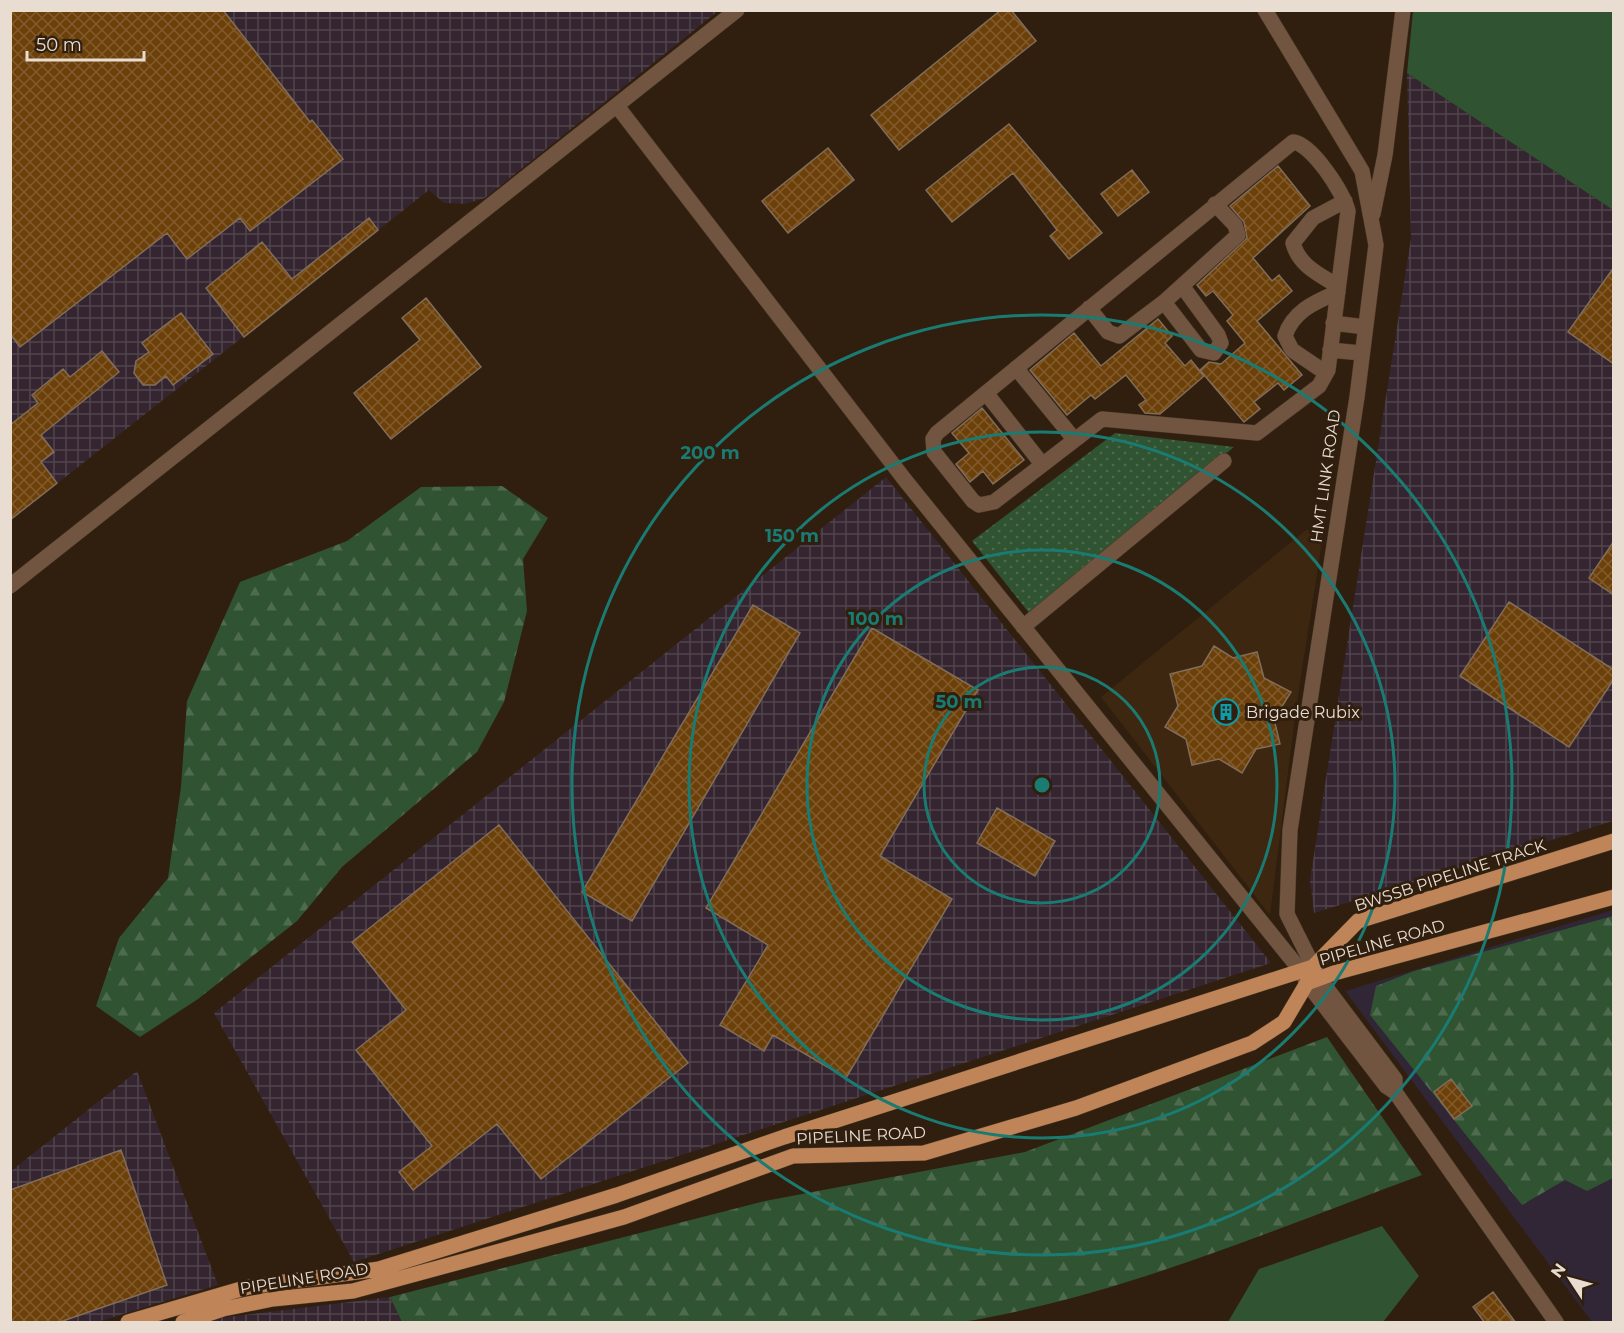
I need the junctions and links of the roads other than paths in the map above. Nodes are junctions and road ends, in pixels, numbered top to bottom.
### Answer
1 (737, 10) edge
2 (1265, 10) edge
3 (1403, 10) edge
4 (617, 106) junction
5 (1346, 201) junction
6 (1215, 204) junction
7 (1372, 220) junction
8 (1183, 286) junction
9 (1338, 290) junction
10 (1164, 302) junction
11 (1089, 308) junction
12 (1333, 323) junction
13 (1365, 327) junction
14 (1330, 350) junction
15 (1361, 353) junction
16 (1016, 368) junction
17 (1326, 373) junction
18 (986, 393) junction
19 (1074, 439) junction
20 (1224, 461) dead end
21 (1042, 464) junction
22 (10, 586) edge
23 (1023, 627) junction
24 (1614, 841) edge
25 (1614, 897) edge
26 (1310, 975) junction
27 (273, 1292) junction
28 (185, 1316) edge
29 (128, 1323) edge
30 (1557, 1323) edge

1 - 4 street
2 - 7 street, HMT LINK ROAD
3 - 7 street
4 - 22 street
4 - 23 street
5 - 6 street
5 - 9 street
5 - 9 street
6 - 8 street
6 - 11 street
7 - 13 street, HMT LINK ROAD
8 - 10 street
8 - 10 street
9 - 12 street
9 - 17 street
10 - 11 street
11 - 16 street
12 - 13 street
12 - 14 street
13 - 15 street, HMT LINK ROAD
14 - 15 street
14 - 17 street
15 - 26 street, HMT LINK ROAD
16 - 18 street
16 - 19 street
17 - 19 street
18 - 21 street
18 - 21 street
19 - 21 street
20 - 23 street
23 - 26 street
24 - 26 main road, BWSSB PIPELINE TRACK
25 - 26 main road, PIPELINE ROAD
26 - 27 main road, PIPELINE ROAD
26 - 27 main road, PIPELINE ROAD
26 - 30 street, HMT LINK ROAD
27 - 28 main road, PIPELINE ROAD
28 - 29 main road, PIPELINE ROAD

